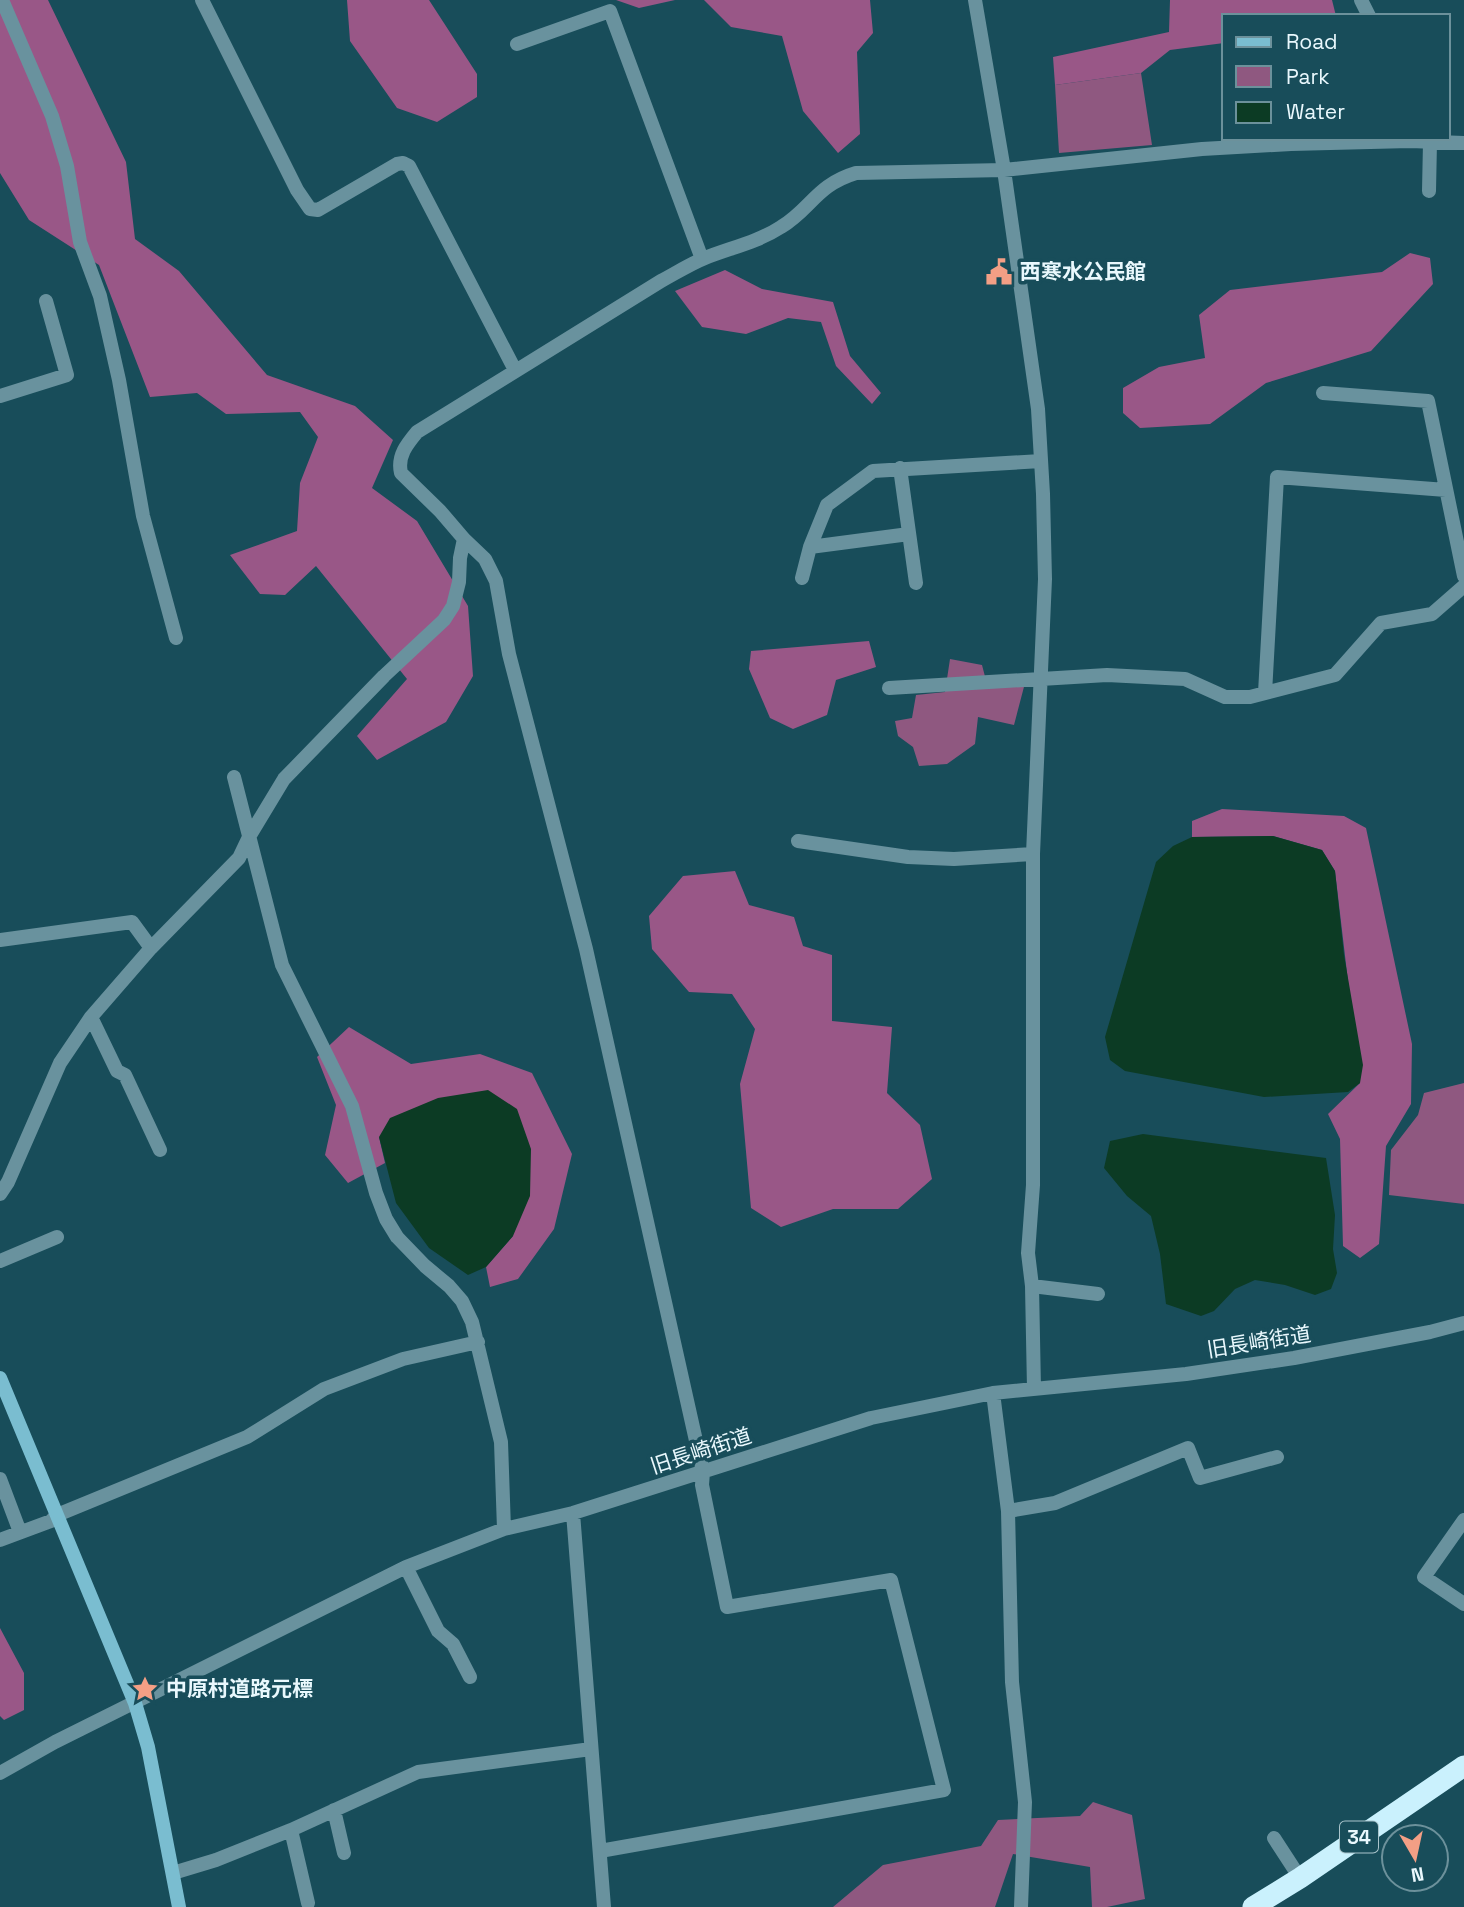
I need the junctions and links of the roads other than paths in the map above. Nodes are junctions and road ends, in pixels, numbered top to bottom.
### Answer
1 (2, 0) edge
2 (202, 0) edge
3 (975, 0) edge
4 (517, 44) dead end
5 (1410, 140) edge
6 (1430, 142) junction
7 (1464, 143) edge
8 (1004, 170) junction
9 (1429, 191) dead end
10 (702, 259) junction
11 (46, 301) dead end
12 (514, 370) junction
13 (1, 391) edge
14 (1323, 393) dead end
15 (1041, 461) junction
16 (900, 468) junction
17 (1446, 490) junction
18 (909, 534) junction
19 (464, 540) junction
20 (810, 547) junction
21 (1464, 576) edge
22 (802, 578) dead end
23 (916, 583) dead end
24 (1464, 586) edge
25 (176, 638) dead end
26 (1042, 679) junction
27 (889, 688) dead end
28 (1265, 693) junction
29 (234, 777) dead end
30 (249, 837) junction
31 (798, 841) dead end
32 (1033, 854) junction
33 (0, 940) edge
34 (151, 948) junction
35 (91, 1017) junction
36 (160, 1150) dead end
37 (0, 1194) edge
38 (57, 1237) dead end
39 (0, 1261) edge
40 (1032, 1286) junction
41 (1098, 1294) dead end
42 (1464, 1323) edge
43 (478, 1342) junction
44 (0, 1378) edge
45 (1034, 1389) junction
46 (993, 1393) junction
47 (1278, 1457) dead end
48 (703, 1472) junction
49 (0, 1479) edge
50 (1008, 1511) junction
51 (573, 1513) junction
52 (57, 1515) junction
53 (1464, 1520) edge
54 (504, 1529) junction
55 (20, 1532) junction
56 (0, 1540) edge
57 (406, 1567) junction
58 (1464, 1604) edge
59 (470, 1677) dead end
60 (135, 1703) junction
61 (592, 1749) junction
62 (1464, 1766) edge
63 (0, 1773) edge
64 (334, 1810) junction
65 (291, 1830) junction
66 (1274, 1838) dead end
67 (600, 1851) junction
68 (344, 1853) dead end
69 (173, 1873) junction
70 (1300, 1878) junction
71 (307, 1903) dead end
72 (1256, 1906) edge
73 (179, 1907) edge
74 (604, 1907) edge
75 (1021, 1907) edge

1 - 25 street
2 - 12 street
3 - 8 street
4 - 10 street
5 - 6 street
5 - 8 street
6 - 7 street
6 - 9 street
8 - 10 street
8 - 15 street
10 - 12 street
11 - 13 street
12 - 19 street
14 - 17 street
15 - 16 street
15 - 26 street
16 - 18 street
16 - 20 street
17 - 21 street
17 - 28 street
18 - 20 street
18 - 23 street
19 - 30 street
19 - 48 street
20 - 22 street
24 - 28 street
26 - 27 street
26 - 28 street
26 - 32 street
29 - 30 street
30 - 34 street
30 - 43 street
31 - 32 street
32 - 40 street
33 - 34 street
34 - 35 street
35 - 36 street
35 - 37 street
38 - 39 street
40 - 41 street
40 - 45 street
42 - 45 street, 旧長崎街道
43 - 52 street
43 - 54 street
44 - 52 main road
45 - 46 street, 旧長崎街道
46 - 48 street, 旧長崎街道
46 - 50 street
47 - 50 street
48 - 51 street, 旧長崎街道
48 - 67 street
49 - 55 street
50 - 75 street
51 - 54 street, 旧長崎街道
51 - 61 street
52 - 55 street
52 - 60 main road
53 - 58 street
54 - 57 street, 旧長崎街道
55 - 56 street
57 - 59 street
57 - 60 street, 旧長崎街道
60 - 63 street, 旧長崎街道
60 - 69 main road
61 - 64 street
61 - 67 street
62 - 70 highway, 34
64 - 65 street
64 - 68 street
65 - 69 street
65 - 71 street
66 - 70 street
67 - 74 street
69 - 73 main road
70 - 72 highway, 34

